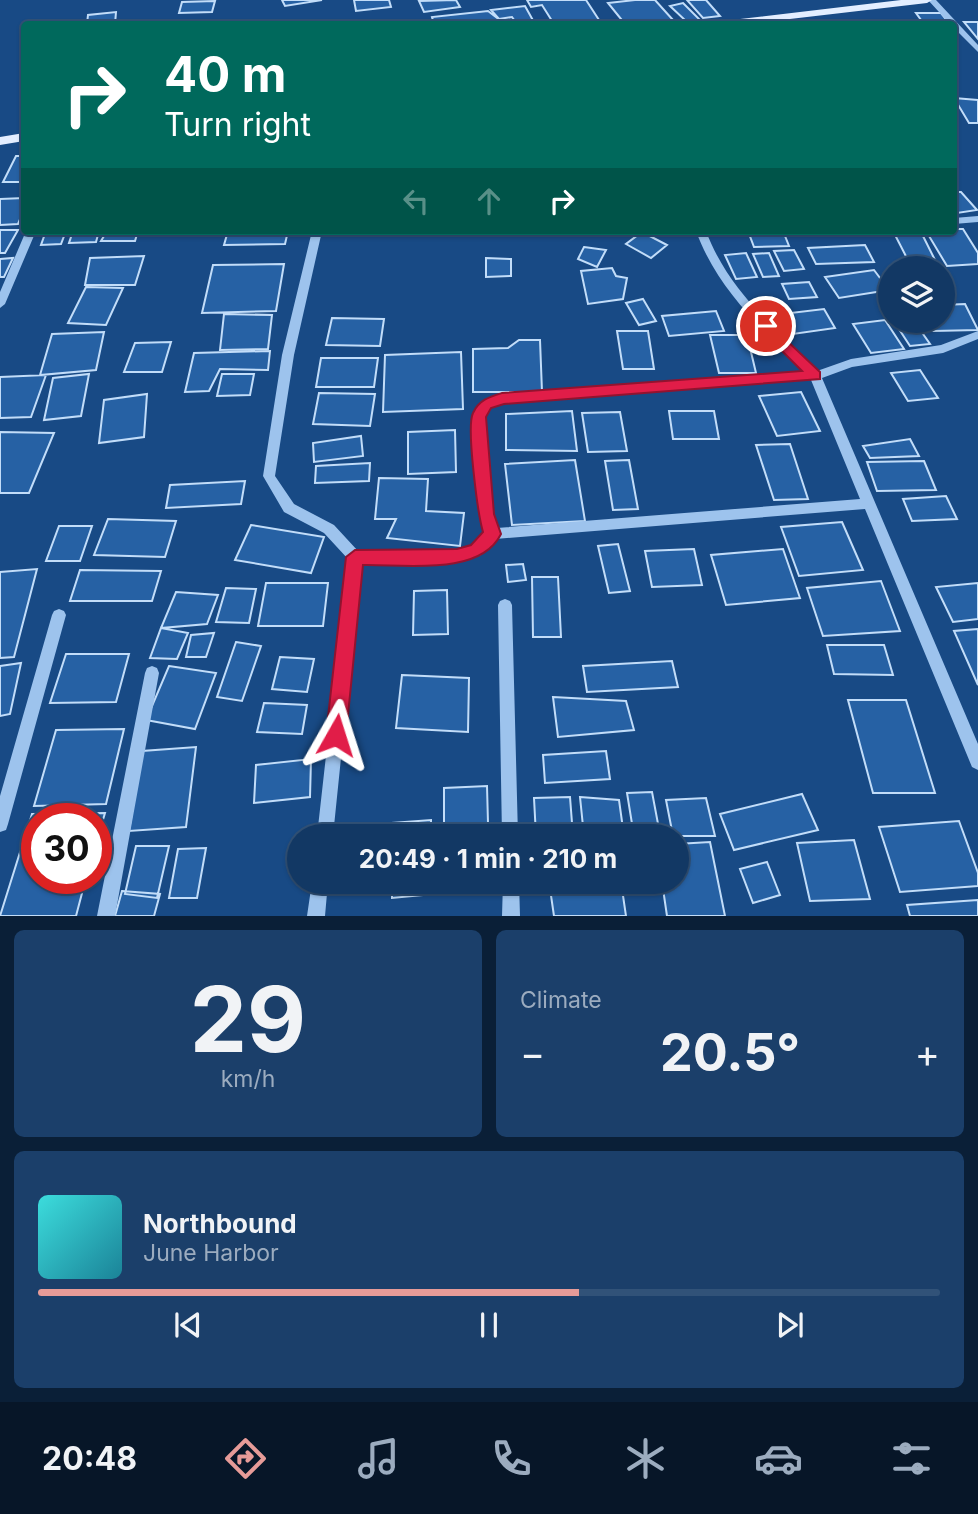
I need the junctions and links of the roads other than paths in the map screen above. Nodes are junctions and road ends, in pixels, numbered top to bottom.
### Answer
1 (926, 0) edge
2 (932, 0) edge
3 (748, 21) edge
4 (951, 21) edge
5 (957, 27) edge
6 (978, 50) edge
7 (21, 138) edge
8 (0, 141) edge
9 (978, 219) edge
10 (957, 221) edge
11 (30, 235) edge
12 (316, 235) edge
13 (702, 235) edge
14 (0, 304) edge
15 (978, 335) edge
16 (815, 376) junction
17 (869, 503) junction
18 (492, 534) junction
19 (355, 557) junction
20 (505, 605) dead end
21 (59, 615) dead end
22 (152, 673) dead end
23 (978, 762) edge
24 (0, 824) edge
25 (326, 824) edge
26 (510, 824) edge
27 (319, 894) edge
28 (510, 894) edge
29 (106, 915) edge
30 (316, 915) edge
31 (511, 915) edge

1 - 3 main road
2 - 4 street
5 - 6 street
7 - 8 main road
9 - 10 street
11 - 14 street
12 - 19 street
13 - 16 street
15 - 16 street
16 - 17 street
16 - 18 street
17 - 18 street
17 - 23 street
18 - 19 street
19 - 25 street
20 - 26 street
21 - 24 street
22 - 29 street
27 - 30 street
28 - 31 street

